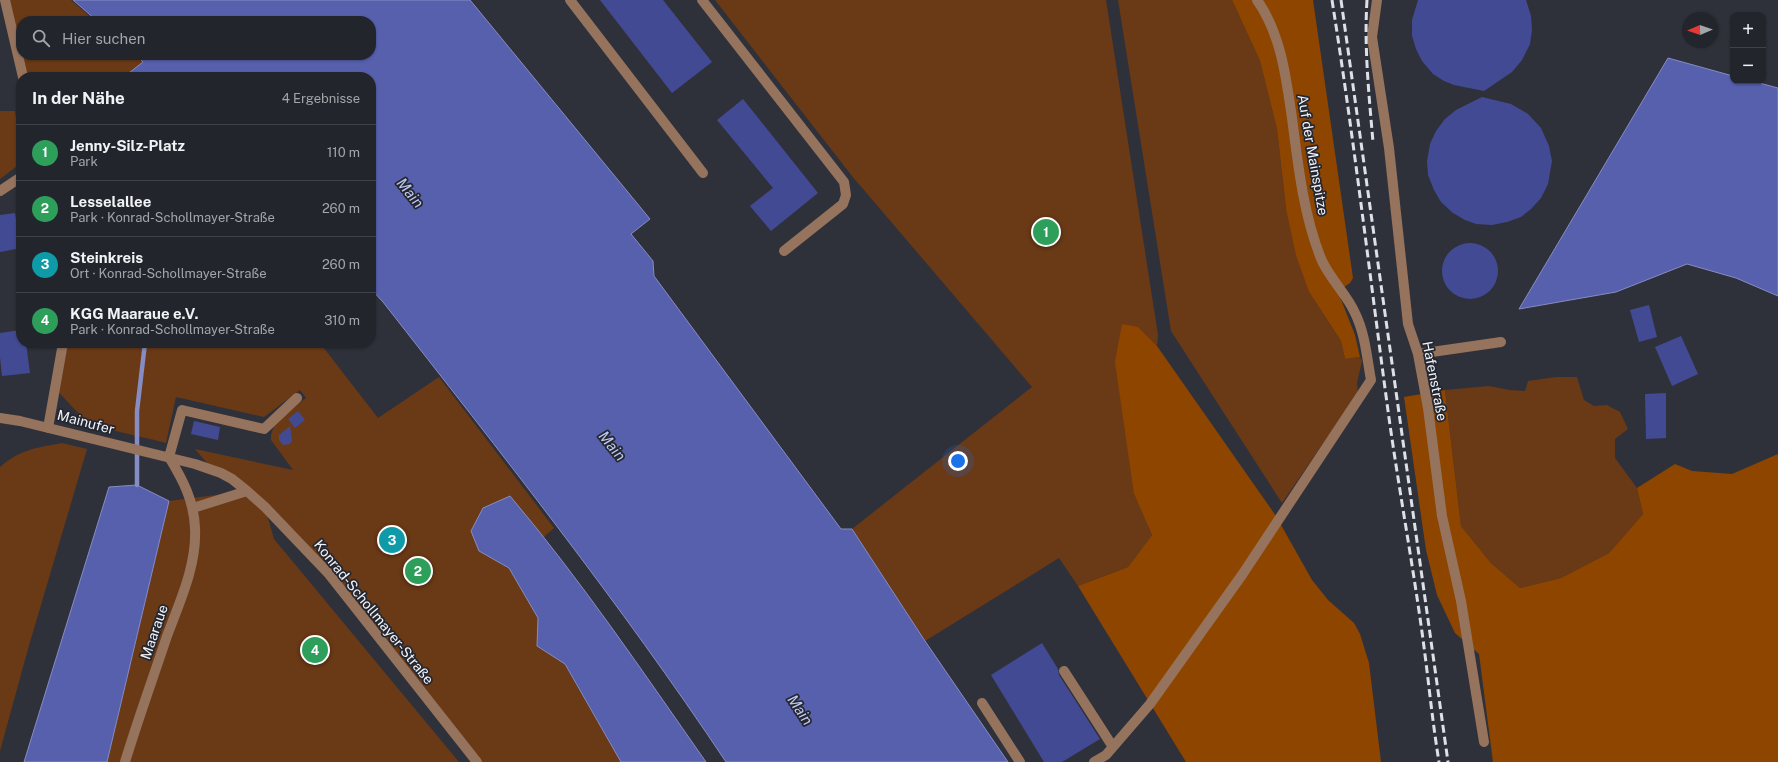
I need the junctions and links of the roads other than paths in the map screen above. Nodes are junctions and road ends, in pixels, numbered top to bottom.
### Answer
1 (5, 0) edge
2 (570, 0) edge
3 (702, 0) edge
4 (1257, 0) edge
5 (1377, 0) edge
6 (16, 47) edge
7 (19, 60) edge
8 (22, 72) edge
9 (703, 174) dead end
10 (16, 180) edge
11 (0, 191) edge
12 (784, 251) dead end
13 (1500, 342) dead end
14 (62, 348) edge
15 (1418, 354) junction
16 (297, 398) dead end
17 (0, 418) edge
18 (48, 428) junction
19 (148, 452) joint
20 (169, 457) junction
21 (247, 492) junction
22 (192, 508) junction
23 (1064, 671) dead end
24 (982, 703) dead end
25 (1484, 742) dead end
26 (1113, 747) junction
27 (125, 762) edge
28 (476, 762) edge
29 (1020, 762) edge
30 (1094, 762) edge

1 - 6 street
2 - 9 street
3 - 12 street
4 - 26 street, Auf der Mainspitze
5 - 15 street, Hafenstraße
7 - 8 street
10 - 11 street
13 - 15 street
14 - 18 street, Mainufer
15 - 25 street, Hafenstraße
16 - 20 street
17 - 18 street
18 - 19 street, Mainufer
19 - 20 street, Konrad-Schollmayer-Straße
20 - 21 street, Konrad-Schollmayer-Straße
20 - 22 street, Maaraue
21 - 22 street
21 - 28 street, Konrad-Schollmayer-Straße
22 - 27 street, Maaraue
23 - 26 street
24 - 29 street
26 - 30 street

